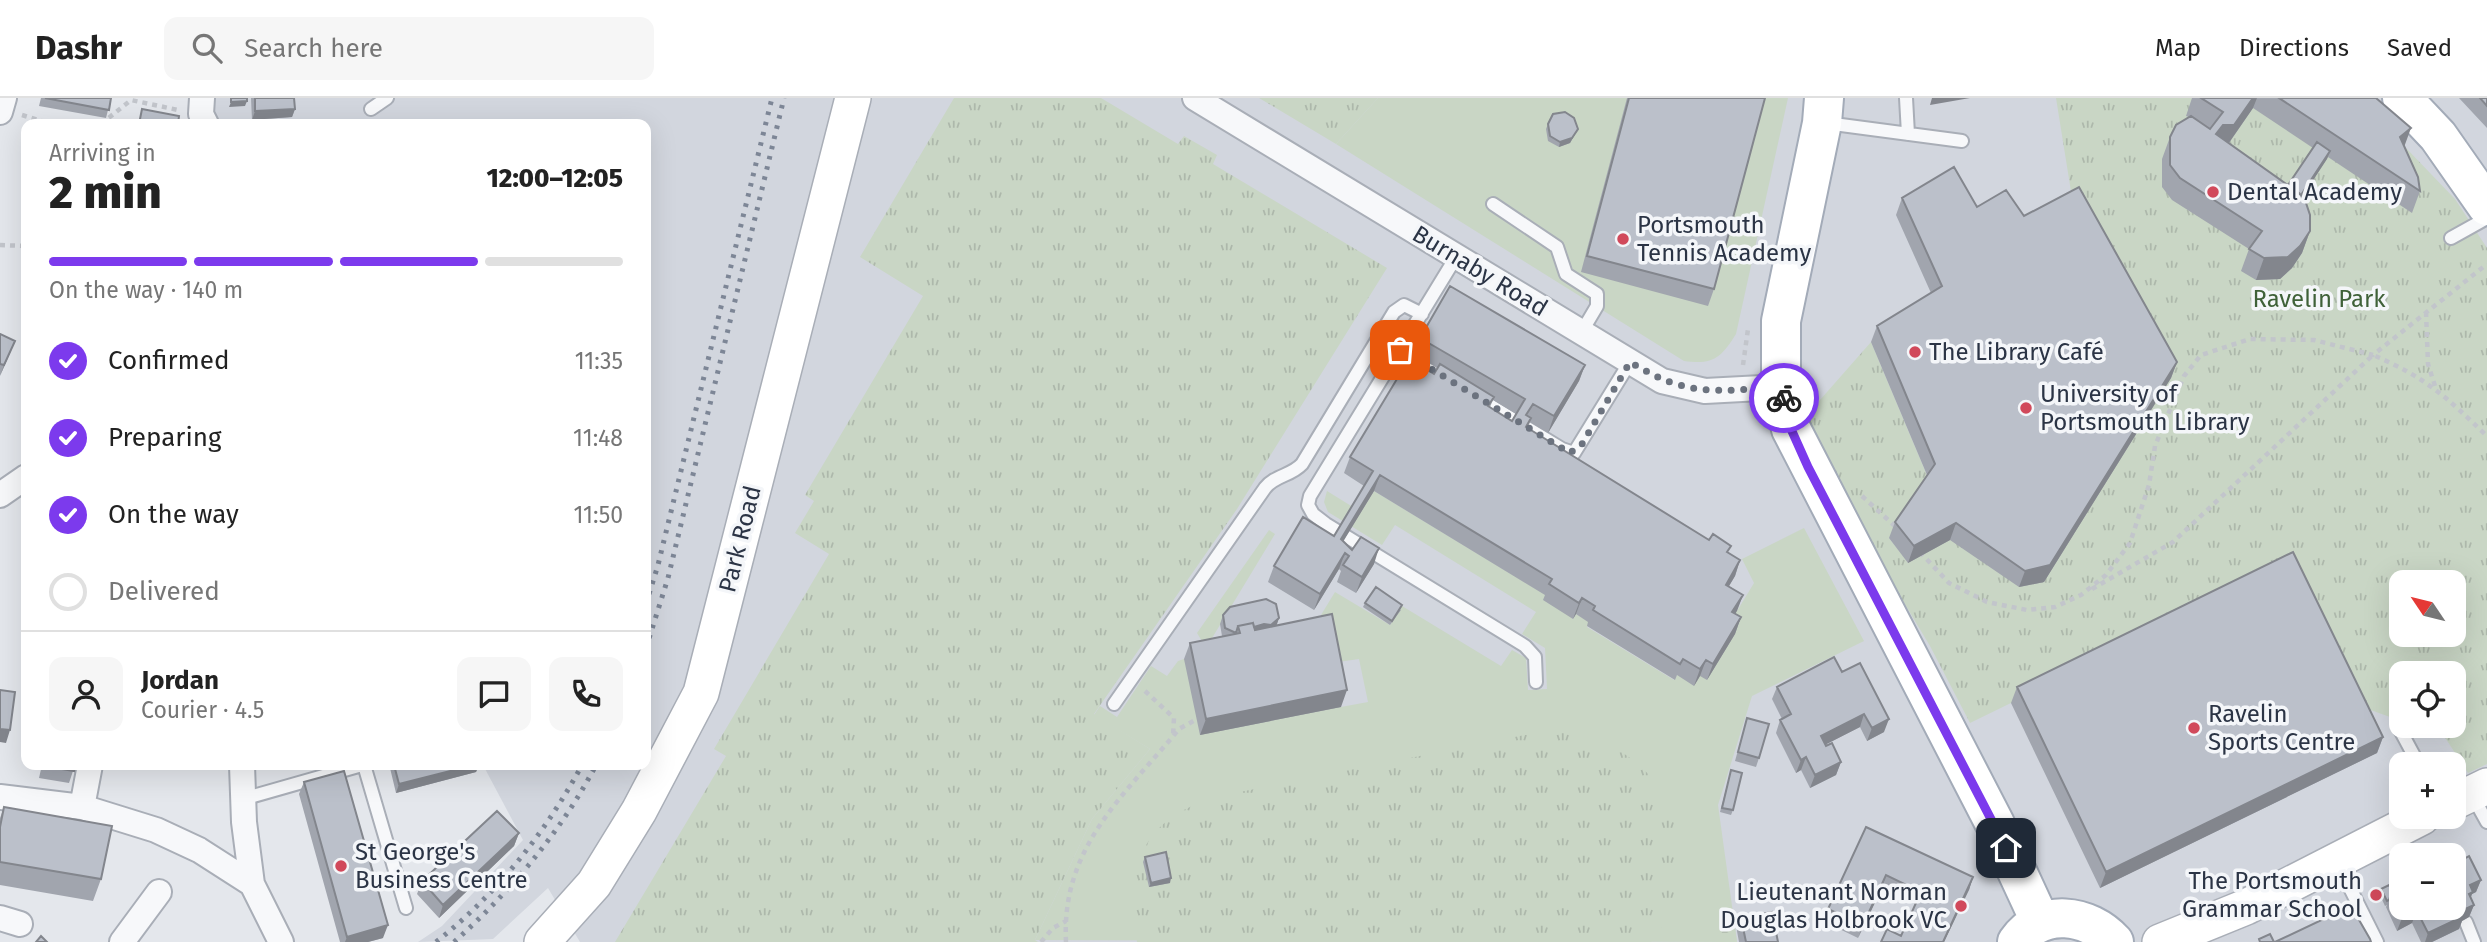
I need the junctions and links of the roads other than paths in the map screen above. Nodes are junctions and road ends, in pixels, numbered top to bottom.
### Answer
1 (4, 98) edge
2 (387, 98) edge
3 (853, 98) edge
4 (1195, 98) edge
5 (1906, 98) edge
6 (2402, 98) edge
7 (371, 108) dead end
8 (1823, 110) edge
9 (0, 112) edge
10 (1908, 134) junction
11 (1962, 142) dead end
12 (1493, 204) dead end
13 (2487, 206) edge
14 (2487, 218) edge
15 (2452, 238) dead end
16 (1457, 257) junction
17 (1422, 314) junction
18 (1581, 332) junction
19 (1400, 350) junction
20 (1630, 362) junction
21 (1781, 387) junction
22 (21, 480) edge
23 (0, 495) edge
24 (1536, 682) dead end
25 (1114, 704) dead end
26 (89, 770) edge
27 (242, 770) edge
28 (345, 770) edge
29 (365, 770) edge
30 (0, 797) edge
31 (243, 799) junction
32 (82, 807) junction
33 (2398, 829) edge
34 (2337, 860) junction
35 (252, 884) junction
36 (159, 892) dead end
37 (406, 908) dead end
38 (2466, 922) edge
39 (2029, 932) edge
40 (122, 942) edge
41 (281, 942) edge
42 (541, 942) edge
43 (2114, 942) edge
44 (2160, 942) edge
45 (2377, 942) edge
46 (2474, 942) edge

1 - 9 street
2 - 7 lane
3 - 42 street, Park Road
4 - 16 street, Burnaby Road
5 - 10 lane
6 - 13 main road
8 - 10 lane
8 - 21 main road
10 - 11 lane
12 - 18 lane
14 - 15 lane
16 - 17 lane
16 - 18 street, Burnaby Road
17 - 19 lane
17 - 25 lane
18 - 20 street, Burnaby Road
19 - 20 lane
19 - 24 lane
20 - 21 street, Burnaby Road
21 - 39 main road
22 - 23 street
26 - 32 street
27 - 31 street
28 - 31 lane
29 - 37 lane
30 - 32 street
31 - 35 street
32 - 35 street
33 - 34 street
34 - 44 street
34 - 45 lane
35 - 41 street
36 - 40 street
38 - 46 lane
39 - 43 main road

